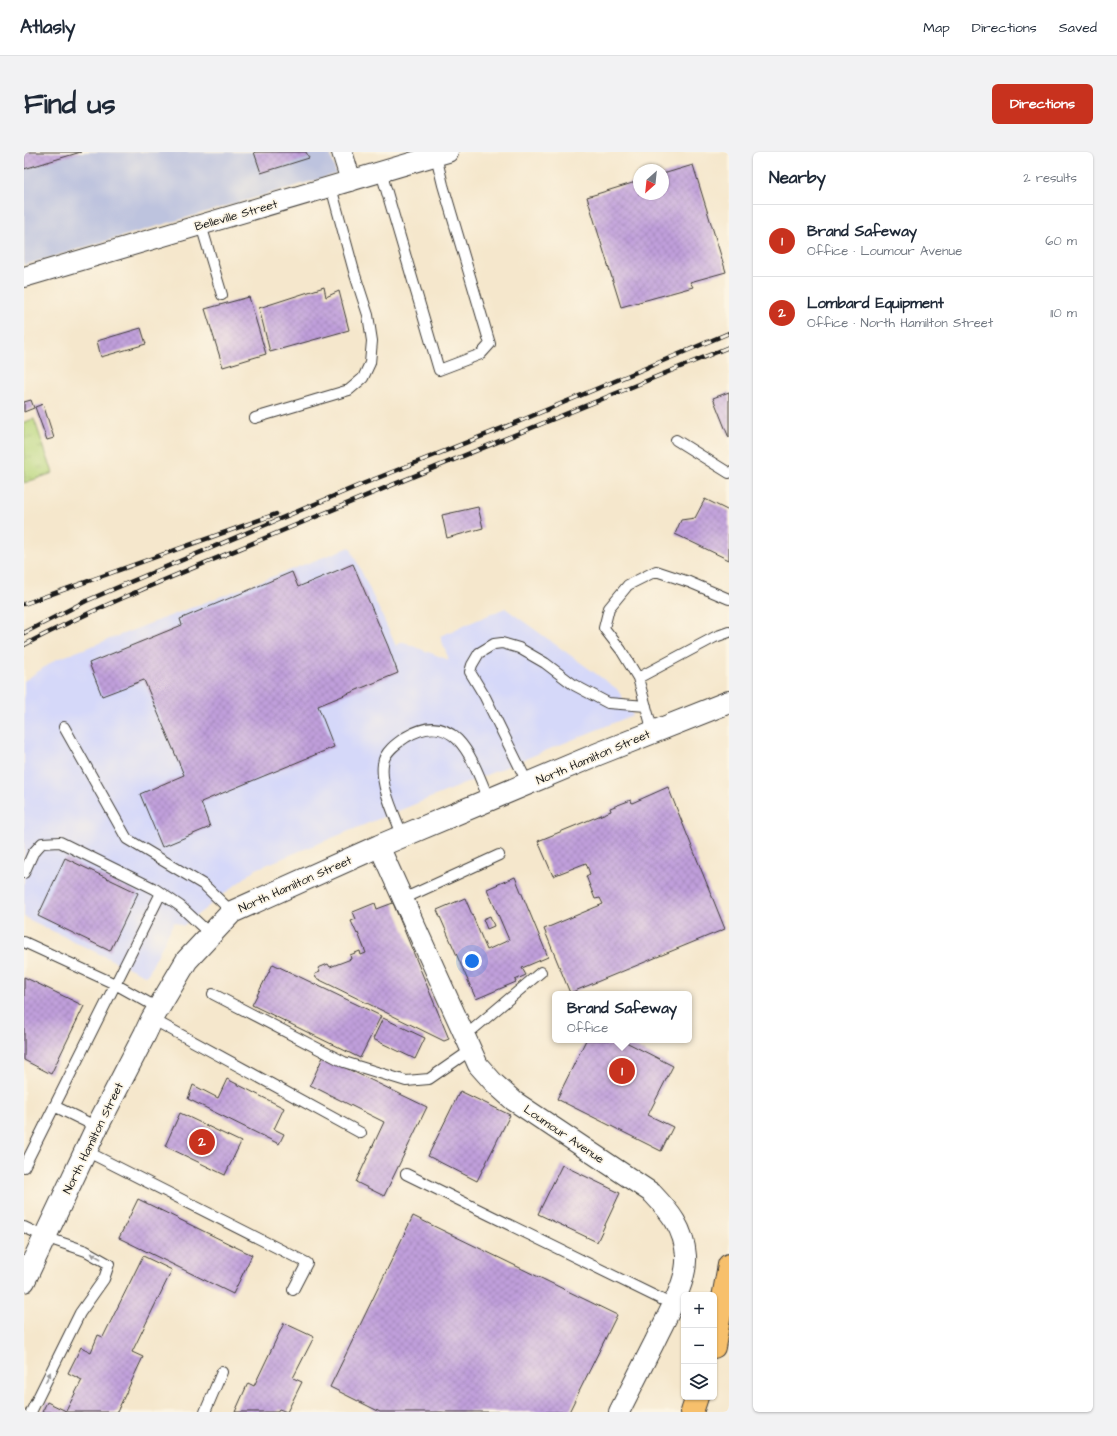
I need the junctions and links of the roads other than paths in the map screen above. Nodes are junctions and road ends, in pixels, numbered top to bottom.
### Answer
1 (342, 152) edge
2 (442, 154) edge
3 (381, 172) junction
4 (351, 181) junction
5 (331, 187) junction
6 (201, 225) junction
7 (24, 277) edge
8 (222, 295) dead end
9 (255, 418) dead end
10 (676, 440) dead end
11 (729, 473) edge
12 (729, 599) edge
13 (729, 632) edge
14 (638, 678) junction
15 (729, 702) edge
16 (646, 706) junction
17 (64, 727) dead end
18 (653, 732) junction
19 (528, 784) junction
20 (489, 800) junction
21 (403, 836) junction
22 (380, 846) junction
23 (499, 855) dead end
24 (24, 873) edge
25 (161, 893) junction
26 (403, 899) junction
27 (232, 912) junction
28 (211, 935) junction
29 (24, 942) edge
30 (540, 972) dead end
31 (115, 984) junction
32 (213, 994) dead end
33 (155, 1013) junction
34 (468, 1043) junction
35 (54, 1106) junction
36 (97, 1128) junction
37 (361, 1133) dead end
38 (86, 1151) junction
39 (24, 1168) edge
40 (406, 1174) dead end
41 (24, 1227) edge
42 (45, 1237) junction
43 (729, 1265) edge
44 (24, 1281) edge
45 (293, 1290) dead end
46 (729, 1302) edge
47 (673, 1304) junction
48 (717, 1331) edge
49 (717, 1339) edge
50 (222, 1372) dead end
51 (696, 1400) edge
52 (31, 1412) edge
53 (204, 1412) edge
54 (619, 1412) edge
55 (692, 1412) edge

1 - 4 street
2 - 3 street, Belleville Street
2 - 3 lane
3 - 4 street, Belleville Street
4 - 5 street, Belleville Street
5 - 6 street, Belleville Street
5 - 9 lane
6 - 7 street, Belleville Street
6 - 8 lane
10 - 11 lane
12 - 14 lane
13 - 14 lane
14 - 16 lane
15 - 18 street, North Hamilton Street
16 - 18 lane
16 - 19 lane
17 - 27 lane
18 - 19 street, North Hamilton Street
19 - 20 street, North Hamilton Street
20 - 21 street, North Hamilton Street
20 - 21 lane
21 - 22 street, North Hamilton Street
22 - 26 street, Loumour Avenue
22 - 27 street, North Hamilton Street
23 - 26 lane
24 - 25 lane
25 - 28 lane
25 - 31 lane
26 - 34 street, Loumour Avenue
27 - 28 street, North Hamilton Street
28 - 33 street, North Hamilton Street
29 - 31 lane
30 - 34 lane
31 - 33 lane
31 - 35 lane
32 - 34 lane
33 - 36 street, North Hamilton Street
33 - 37 lane
34 - 47 street, Loumour Avenue
35 - 36 lane
35 - 39 lane
36 - 38 street, North Hamilton Street
38 - 42 street, North Hamilton Street
38 - 45 lane
40 - 47 lane
41 - 42 lane
42 - 44 street, North Hamilton Street
52 -> 42 lane
43 - 48 highway
46 - 49 highway
47 - 54 street, Loumour Avenue
50 - 53 lane
51 - 55 highway

